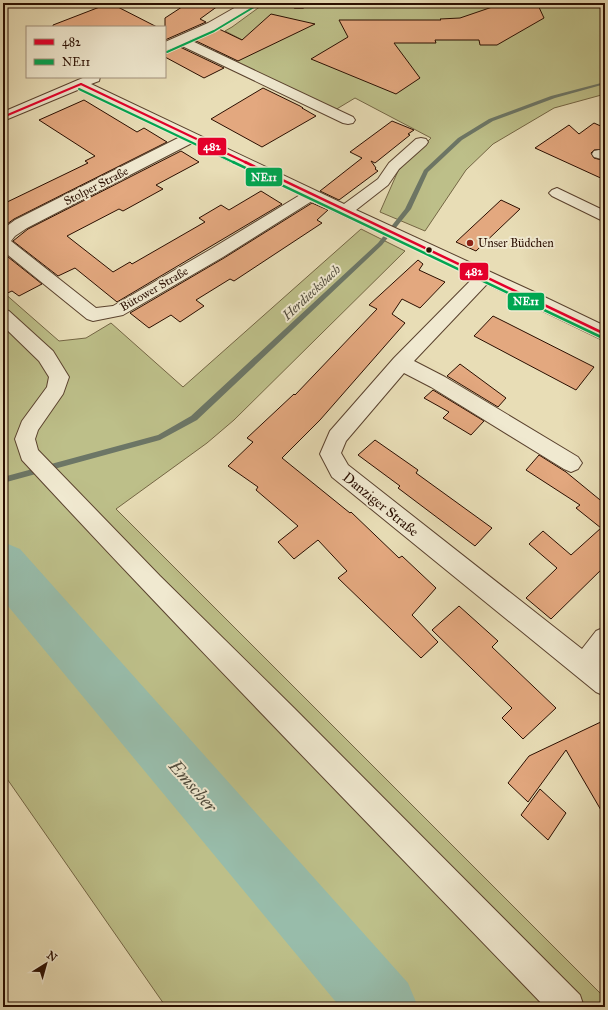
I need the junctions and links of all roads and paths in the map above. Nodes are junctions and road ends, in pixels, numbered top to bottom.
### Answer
1 (251, 3) edge
2 (180, 40) junction
3 (166, 47) edge
4 (94, 78) edge
5 (81, 84) junction
6 (3, 117) edge
7 (348, 120) dead end
8 (192, 137) junction
9 (421, 142) dead end
10 (557, 193) dead end
11 (311, 195) junction
12 (345, 212) junction
13 (605, 216) edge
14 (3, 240) edge
15 (3, 243) edge
16 (485, 276) junction
17 (3, 315) edge
18 (604, 332) edge
19 (401, 363) junction
20 (571, 463) dead end
21 (605, 639) edge
22 (584, 666) junction
23 (605, 683) edge
24 (568, 1007) edge

1 - 2 street
2 - 3 street
2 - 7 street
4 - 5 street
5 - 6 street
5 - 8 street
8 - 11 street
8 - 14 street, Stolper Straße
9 - 12 street
10 - 13 street
11 - 12 street
11 - 15 street, Bütower Straße
12 - 16 street
16 - 18 street
16 - 19 street, Danziger Straße
17 - 24 street
19 - 20 street
19 - 22 street, Danziger Straße
21 - 22 street
22 - 23 street, Danziger Straße

